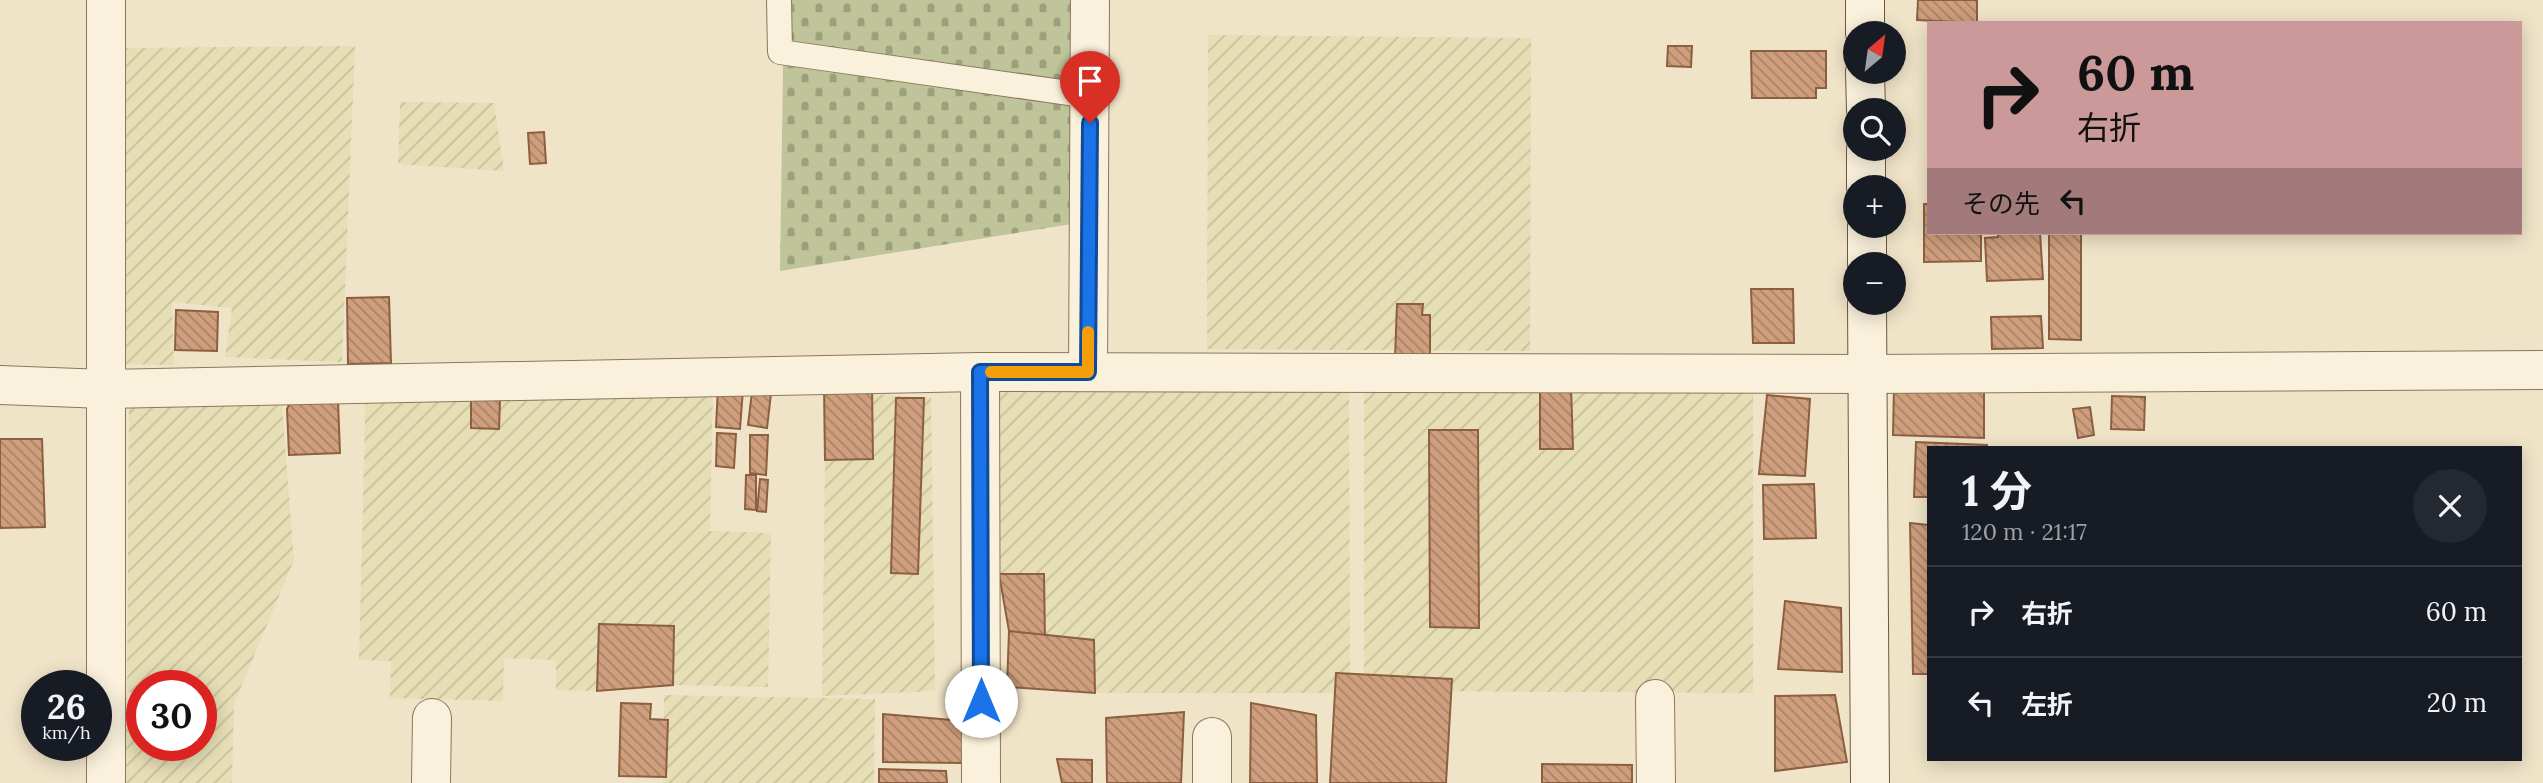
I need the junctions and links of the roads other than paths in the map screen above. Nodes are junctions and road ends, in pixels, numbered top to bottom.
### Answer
1 (106, 0) edge
2 (779, 0) edge
3 (1090, 0) edge
4 (1865, 0) edge
5 (1865, 21) edge
6 (1090, 96) junction
7 (1867, 315) edge
8 (2543, 370) edge
9 (980, 372) junction
10 (1088, 372) junction
11 (1868, 374) junction
12 (0, 385) edge
13 (104, 388) junction
14 (1655, 699) dead end
15 (432, 718) dead end
16 (1212, 737) dead end
17 (106, 783) edge
18 (431, 783) edge
19 (981, 783) edge
20 (1212, 783) edge
21 (1656, 783) edge
22 (1870, 783) edge

1 - 13 street
2 - 6 lane
3 - 6 street
4 - 5 street
6 - 10 street
7 - 11 street
8 - 11 street
9 - 10 street
9 - 13 street
9 - 19 street
10 - 11 street
11 - 22 street
12 - 13 street
13 - 17 street
14 - 21 street
15 - 18 street
16 - 20 street

